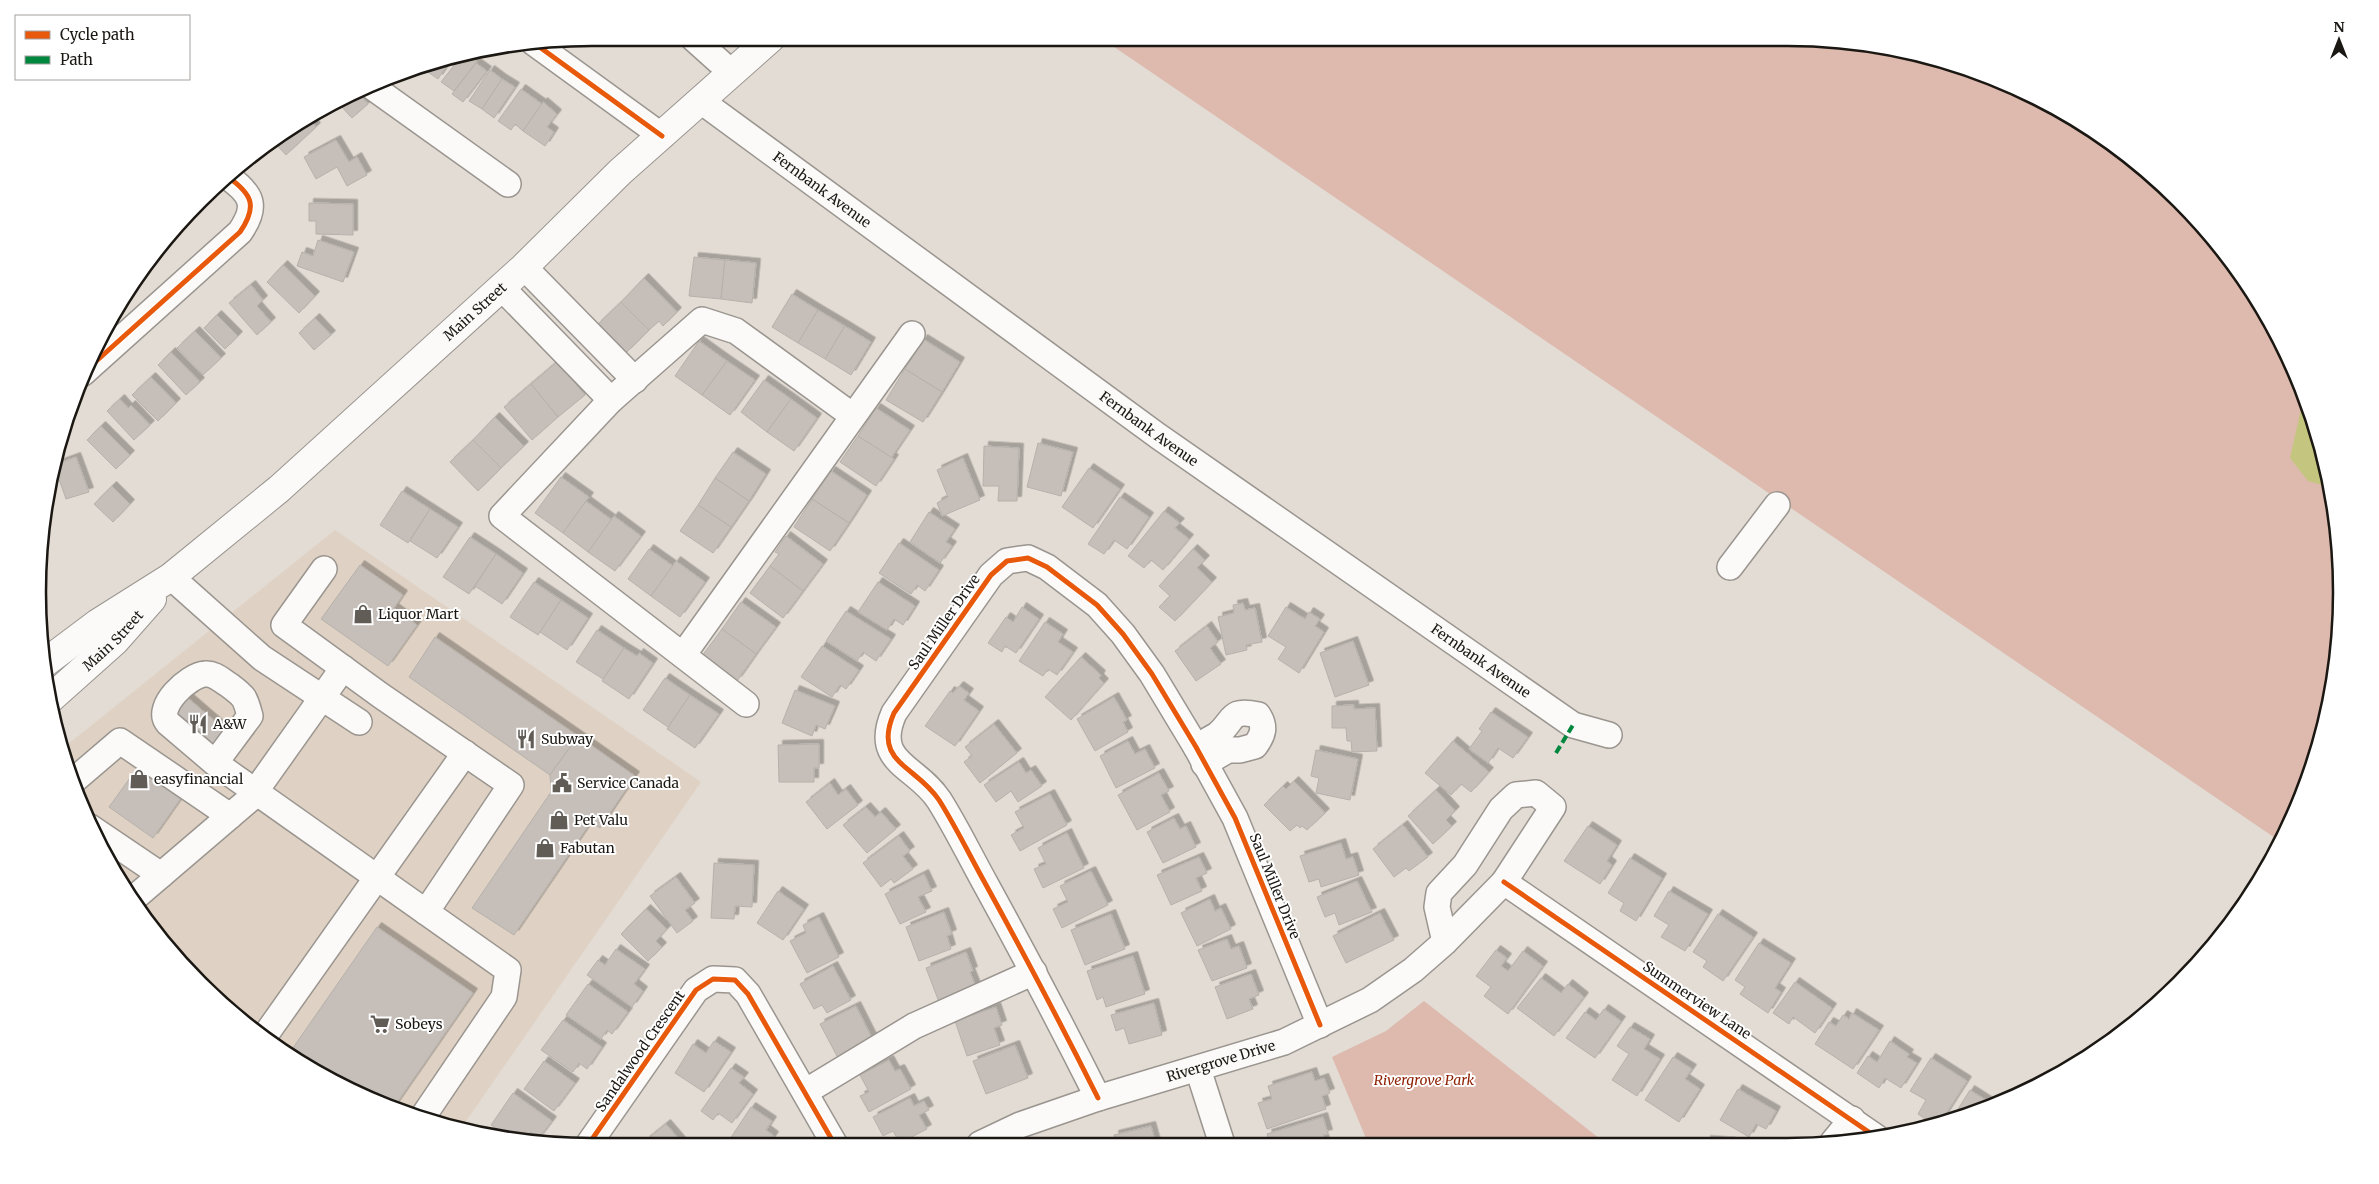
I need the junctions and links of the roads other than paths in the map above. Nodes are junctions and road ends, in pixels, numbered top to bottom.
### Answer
1 (702, 46) edge
2 (762, 46) edge
3 (542, 49) edge
4 (732, 73) junction
5 (377, 91) edge
6 (701, 101) junction
7 (662, 136) junction
8 (234, 181) edge
9 (508, 184) dead end
10 (524, 267) junction
11 (501, 287) junction
12 (912, 334) dead end
13 (100, 356) edge
14 (635, 380) junction
15 (611, 400) junction
16 (853, 416) junction
17 (1777, 505) dead end
18 (1730, 567) dead end
19 (324, 569) dead end
20 (171, 577) junction
21 (683, 655) junction
22 (50, 659) edge
23 (274, 666) junction
24 (343, 668) junction
25 (56, 693) edge
26 (245, 697) junction
27 (323, 698) junction
28 (746, 704) dead end
29 (359, 722) dead end
30 (1609, 735) dead end
31 (465, 753) junction
32 (215, 763) junction
33 (79, 776) edge
34 (255, 792) junction
35 (230, 816) junction
36 (105, 837) edge
37 (161, 875) junction
38 (377, 878) junction
39 (1504, 882) junction
40 (138, 895) edge
41 (426, 912) junction
42 (1445, 942) junction
43 (1034, 972) junction
44 (1320, 1025) junction
45 (268, 1031) edge
46 (1198, 1069) junction
47 (805, 1092) junction
48 (1098, 1098) junction
49 (426, 1112) edge
50 (1852, 1119) junction
51 (1868, 1131) edge
52 (1839, 1135) edge
53 (593, 1138) edge
54 (831, 1138) edge
55 (993, 1138) edge
56 (1220, 1138) edge

1 - 4 street
2 - 4 main road, Main Street
3 - 7 street
4 - 6 main road, Main Street
5 - 9 street
6 - 7 main road, Main Street
6 - 30 street, Fernbank Avenue
7 - 10 main road, Main Street
8 - 13 street
10 - 11 main road, Main Street
10 - 14 street
11 - 15 street
11 - 20 main road, Main Street
12 - 16 street
14 - 15 street
14 - 16 street
15 - 21 street
16 - 21 street
17 - 18 street
19 - 24 street
20 - 22 main road, Main Street
20 - 23 street
20 - 25 main road, Main Street
21 - 28 street
23 - 26 street
23 - 27 street
24 - 27 street
24 - 31 street
26 - 32 street
26 - 32 street
27 - 29 street
27 - 34 street
31 - 38 street
31 - 41 street
32 - 34 street
33 - 35 street
34 - 35 street
34 - 38 street
35 - 37 street
36 - 37 street
37 - 40 street
38 - 41 street
38 - 45 street
39 - 42 street, Rivergrove Drive
39 - 42 street, Rivergrove Drive
39 - 50 street, Summerview Lane
41 - 49 street
42 - 44 street, Rivergrove Drive
43 - 44 street, Saul Miller Drive
43 - 47 street
43 - 48 street, Saul Miller Drive
44 - 46 street, Rivergrove Drive
46 - 48 street, Rivergrove Drive
46 - 56 street
47 - 53 street, Sandalwood Crescent
47 - 54 street, Sandalwood Crescent
48 - 55 street, Rivergrove Drive
50 - 51 street, Summerview Lane
50 - 52 street

